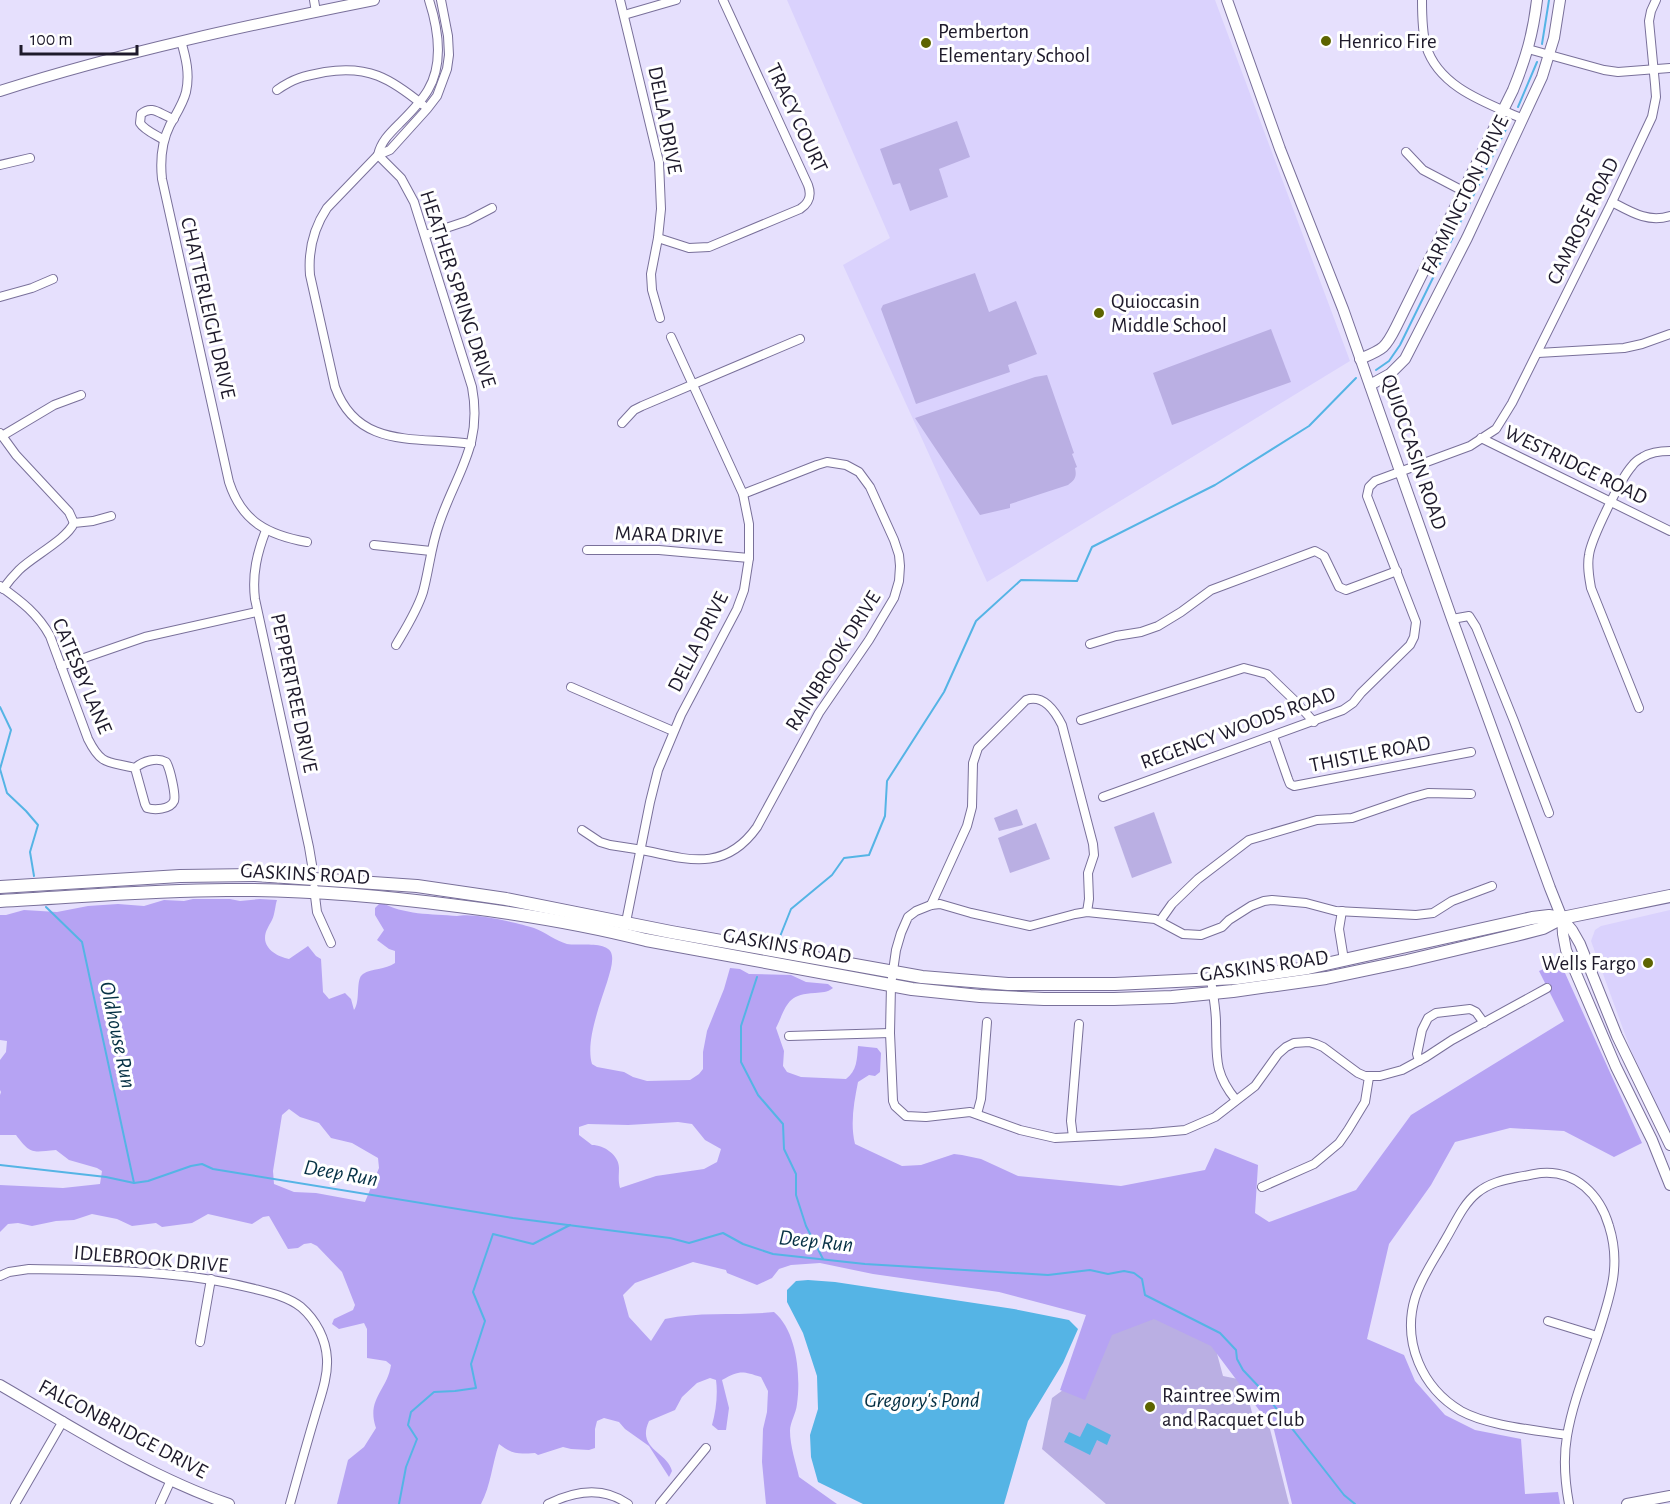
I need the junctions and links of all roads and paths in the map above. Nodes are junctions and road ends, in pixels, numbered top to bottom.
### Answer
1 (314, 0) edge
2 (374, 0) edge
3 (429, 0) edge
4 (441, 0) edge
5 (620, 0) edge
6 (676, 0) edge
7 (723, 0) edge
8 (1227, 0) edge
9 (1422, 0) edge
10 (1537, 0) edge
11 (1560, 0) edge
12 (1656, 0) edge
13 (316, 12) junction
14 (624, 15) junction
15 (182, 41) junction
16 (1528, 49) junction
17 (1550, 55) junction
18 (1670, 68) edge
19 (1653, 70) junction
20 (277, 90) dead end
21 (0, 91) edge
22 (420, 102) junction
23 (428, 109) junction
24 (1503, 110) junction
25 (1523, 118) junction
26 (174, 119) junction
27 (164, 140) junction
28 (1406, 152) dead end
29 (378, 155) junction
30 (30, 158) dead end
31 (0, 165) edge
32 (1463, 191) junction
33 (1612, 202) junction
34 (492, 208) dead end
35 (1670, 216) edge
36 (425, 235) junction
37 (657, 238) junction
38 (53, 279) dead end
39 (0, 297) edge
40 (660, 318) dead end
41 (1670, 334) edge
42 (671, 337) dead end
43 (800, 339) dead end
44 (1538, 353) junction
45 (1360, 358) junction
46 (693, 384) junction
47 (1370, 385) junction
48 (81, 394) dead end
49 (622, 423) dead end
50 (1, 434) edge
51 (1481, 438) junction
52 (471, 444) junction
53 (1670, 451) edge
54 (1401, 473) junction
55 (743, 494) junction
56 (1612, 502) junction
57 (111, 516) dead end
58 (74, 523) junction
59 (266, 530) junction
60 (1670, 531) edge
61 (307, 542) dead end
62 (374, 545) dead end
63 (587, 550) dead end
64 (431, 551) junction
65 (749, 558) junction
66 (1397, 571) junction
67 (2, 588) edge
68 (257, 612) junction
69 (1452, 619) junction
70 (1090, 644) dead end
71 (396, 645) dead end
72 (61, 666) junction
73 (571, 687) dead end
74 (1639, 708) dead end
75 (1082, 720) dead end
76 (1314, 722) junction
77 (673, 731) junction
78 (1273, 736) junction
79 (1471, 752) dead end
80 (135, 768) junction
81 (1471, 794) dead end
82 (1103, 797) dead end
83 (1549, 813) dead end
84 (582, 830) dead end
85 (640, 850) junction
86 (312, 865) dead end
87 (314, 879) junction
88 (1492, 886) dead end
89 (0, 887) edge
90 (315, 892) junction
91 (1670, 896) edge
92 (0, 902) edge
93 (931, 905) junction
94 (1342, 911) junction
95 (1087, 912) junction
96 (1562, 918) junction
97 (1161, 921) junction
98 (625, 928) junction
99 (331, 944) dead end
100 (1344, 960) junction
101 (892, 978) junction
102 (1211, 980) junction
103 (1547, 988) dead end
104 (1213, 993) junction
105 (987, 1022) dead end
106 (1484, 1023) junction
107 (1080, 1024) dead end
108 (890, 1033) junction
109 (789, 1036) dead end
110 (1419, 1061) junction
111 (1369, 1077) junction
112 (1236, 1100) junction
113 (977, 1114) junction
114 (1072, 1137) junction
115 (1670, 1145) edge
116 (1670, 1185) edge
117 (1262, 1187) dead end
118 (0, 1276) edge
119 (212, 1279) junction
120 (1548, 1321) dead end
121 (1598, 1336) junction
122 (200, 1342) dead end
123 (0, 1385) edge
124 (63, 1421) junction
125 (1567, 1435) junction
126 (706, 1448) dead end
127 (171, 1480) junction
128 (1670, 1496) edge
129 (15, 1504) edge
130 (160, 1504) edge
131 (229, 1504) edge
132 (290, 1504) edge
133 (548, 1504) edge
134 (628, 1504) edge
135 (660, 1504) edge
136 (1569, 1504) edge
137 (1626, 1504) edge

1 - 13 street
2 - 13 street
3 - 22 street
4 - 23 street
5 - 14 street, DELLA DRIVE
6 - 14 street
7 - 37 street, TRACY COURT
8 - 45 street, QUIOCCASIN ROAD
9 - 24 street
10 - 16 street, FARMINGTON DRIVE
11 - 17 street, FARMINGTON DRIVE
12 - 19 street, CAMROSE ROAD
13 - 15 street
14 - 37 street, DELLA DRIVE
15 - 21 street
15 - 26 street, CHATTERLEIGH DRIVE
16 - 17 street
16 - 24 street, FARMINGTON DRIVE
17 - 19 street
17 - 25 street, FARMINGTON DRIVE
18 - 19 street
19 - 33 street, CAMROSE ROAD
20 - 22 street
22 - 23 street
22 - 29 street
23 - 29 street
24 - 25 street
24 - 32 street, FARMINGTON DRIVE
25 - 47 street, FARMINGTON DRIVE
26 - 27 street, CHATTERLEIGH DRIVE
26 - 27 street
27 - 59 street, CHATTERLEIGH DRIVE
28 - 32 street
29 - 36 street, HEATHER SPRING DRIVE
29 - 52 street
30 - 31 street
32 - 45 street, FARMINGTON DRIVE
33 - 35 street
33 - 44 street, CAMROSE ROAD
34 - 36 street
36 - 52 street, HEATHER SPRING DRIVE
37 - 40 street, DELLA DRIVE
38 - 39 street
41 - 44 street
42 - 46 street, DELLA DRIVE
43 - 46 street
44 - 51 street, CAMROSE ROAD
45 - 47 street, QUIOCCASIN ROAD
46 - 49 street
46 - 55 street, DELLA DRIVE
47 - 54 street, QUIOCCASIN ROAD
48 - 50 street
50 - 58 street
51 - 54 street, WESTRIDGE ROAD
51 - 56 street, WESTRIDGE ROAD
52 - 64 street, HEATHER SPRING DRIVE
53 - 56 street
54 - 66 street, REGENCY WOODS ROAD
54 - 69 street, QUIOCCASIN ROAD
55 - 65 street, DELLA DRIVE
55 - 85 street, RAINBROOK DRIVE
56 - 60 street, WESTRIDGE ROAD
56 - 74 street
57 - 58 street
58 - 67 street
59 - 61 street, CHATTERLEIGH DRIVE
59 - 68 street, PEPPERTREE DRIVE
62 - 64 street
63 - 65 street, MARA DRIVE
64 - 71 street, HEATHER SPRING DRIVE
65 - 77 street, DELLA DRIVE
66 - 70 street
66 - 76 street, REGENCY WOODS ROAD
67 - 72 street, CATESBY LANE
68 - 72 street
68 - 86 street, PEPPERTREE DRIVE
69 - 83 street
69 - 96 street, QUIOCCASIN ROAD
72 - 80 street, CATESBY LANE
73 - 77 street
75 - 76 street
76 - 78 street, REGENCY WOODS ROAD
77 - 85 street, DELLA DRIVE
78 - 79 street, THISTLE ROAD
78 - 82 street, REGENCY WOODS ROAD
80 - 80 street, CATESBY LANE
81 - 97 street
84 - 85 street, RAINBROOK DRIVE
85 - 98 street, DELLA DRIVE
87 - 89 main road, GASKINS ROAD
87 - 90 street
87 - 98 main road, GASKINS ROAD
88 - 94 street
90 - 92 main road, GASKINS ROAD
90 - 98 main road, GASKINS ROAD
90 - 99 street
91 - 96 main road, GASKINS ROAD
93 - 95 street
93 - 95 street
93 - 101 street
94 - 97 street
94 - 100 street
95 - 97 street
96 - 100 main road, GASKINS ROAD
96 - 104 main road, GASKINS ROAD
96 - 115 street, QUIOCCASIN ROAD
96 - 116 street, QUIOCCASIN ROAD
98 - 101 main road, GASKINS ROAD
100 - 102 main road, GASKINS ROAD
101 - 102 main road, GASKINS ROAD
101 - 104 main road, GASKINS ROAD
101 - 108 street
102 - 104 street
103 - 106 street
104 - 112 street
105 - 113 street
106 - 110 street
106 - 110 street
107 - 114 street
108 - 109 street
108 - 113 street
110 - 111 street
111 - 112 street
111 - 117 street
112 - 114 street
113 - 114 street
118 - 119 street, IDLEBROOK DRIVE
119 - 122 street
119 - 132 street, IDLEBROOK DRIVE
120 - 121 street
121 - 125 street
121 - 125 street
123 - 124 street, FALCONBRIDGE DRIVE
124 - 127 street, FALCONBRIDGE DRIVE
124 - 129 street
125 - 136 street
126 - 135 street
127 - 130 street
127 - 131 street, FALCONBRIDGE DRIVE
128 - 137 street
133 - 134 street

